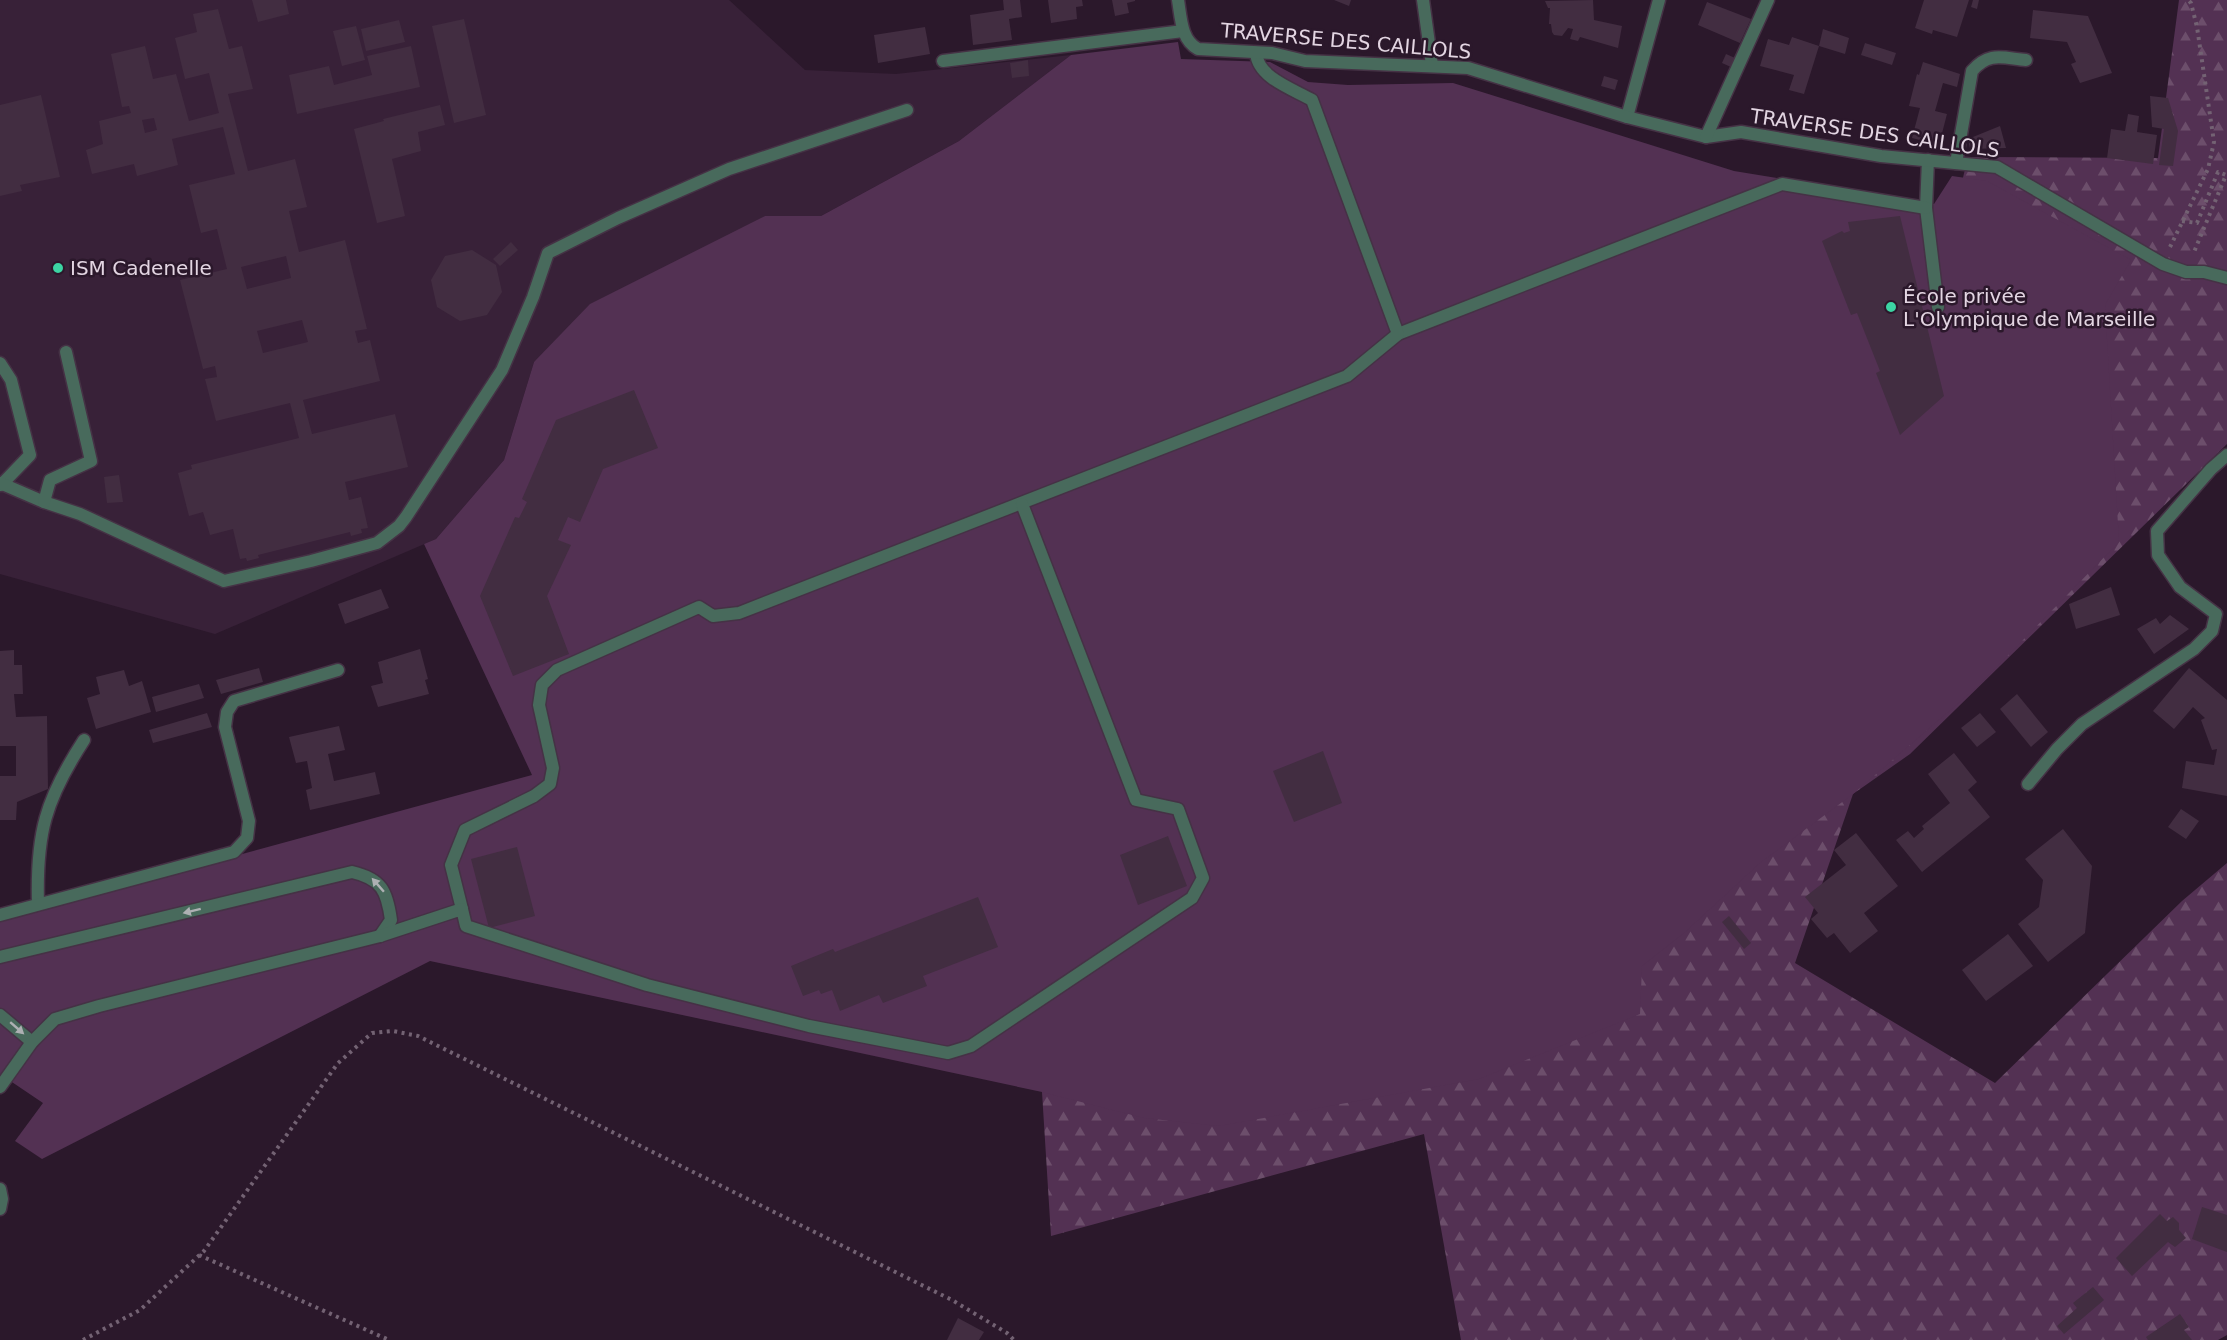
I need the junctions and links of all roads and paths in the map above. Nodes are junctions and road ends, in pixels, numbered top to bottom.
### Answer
1 (1178, 0) edge
2 (1423, 0) edge
3 (1659, 0) edge
4 (1768, 0) edge
5 (2188, 0) edge
6 (1183, 31) junction
7 (1256, 53) junction
8 (2026, 60) dead end
9 (943, 61) dead end
10 (1432, 65) junction
11 (907, 110) dead end
12 (1628, 117) junction
13 (1706, 138) junction
14 (1928, 160) junction
15 (1956, 163) junction
16 (1926, 208) junction
17 (2182, 221) junction
18 (2163, 264) junction
19 (2186, 273) junction
20 (2227, 279) edge
21 (1938, 307) dead end
22 (1398, 334) junction
23 (66, 352) dead end
24 (0, 363) edge
25 (2227, 455) edge
26 (1, 484) edge
27 (44, 502) junction
28 (1022, 504) junction
29 (338, 670) dead end
30 (84, 740) dead end
31 (2028, 784) dead end
32 (38, 904) junction
33 (462, 909) junction
34 (0, 915) edge
35 (380, 936) junction
36 (0, 957) edge
37 (0, 1015) edge
38 (32, 1042) junction
39 (0, 1087) edge
40 (0, 1189) edge
41 (0, 1209) edge
42 (199, 1255) junction
43 (82, 1340) edge
44 (388, 1340) edge
45 (1014, 1340) edge

1 - 6 street
2 - 10 street
3 - 12 street
4 - 13 street
5 - 17 path
6 - 7 street, TRAVERSE DES CAILLOLS
6 - 9 street
7 - 10 street, TRAVERSE DES CAILLOLS
7 - 22 street
8 - 15 street
10 - 12 street, TRAVERSE DES CAILLOLS
11 - 27 street
12 - 13 street, TRAVERSE DES CAILLOLS
13 - 14 street, TRAVERSE DES CAILLOLS
14 - 15 street, TRAVERSE DES CAILLOLS
14 - 16 street
15 - 18 street, TRAVERSE DES CAILLOLS
16 - 21 street
16 - 22 street
17 - 18 path
17 - 19 path
18 - 19 street, TRAVERSE DES CAILLOLS
19 - 20 street, TRAVERSE DES CAILLOLS
22 - 28 street
23 - 27 street
24 - 26 street
25 - 31 street
26 - 27 street
28 - 33 street
28 - 33 street
29 - 32 street
30 - 32 street
32 - 34 street
33 - 35 street
35 -> 36 street
35 - 38 street
37 -> 38 street
38 - 39 street
40 - 41 street
42 - 43 path
42 - 44 path
42 - 45 path

